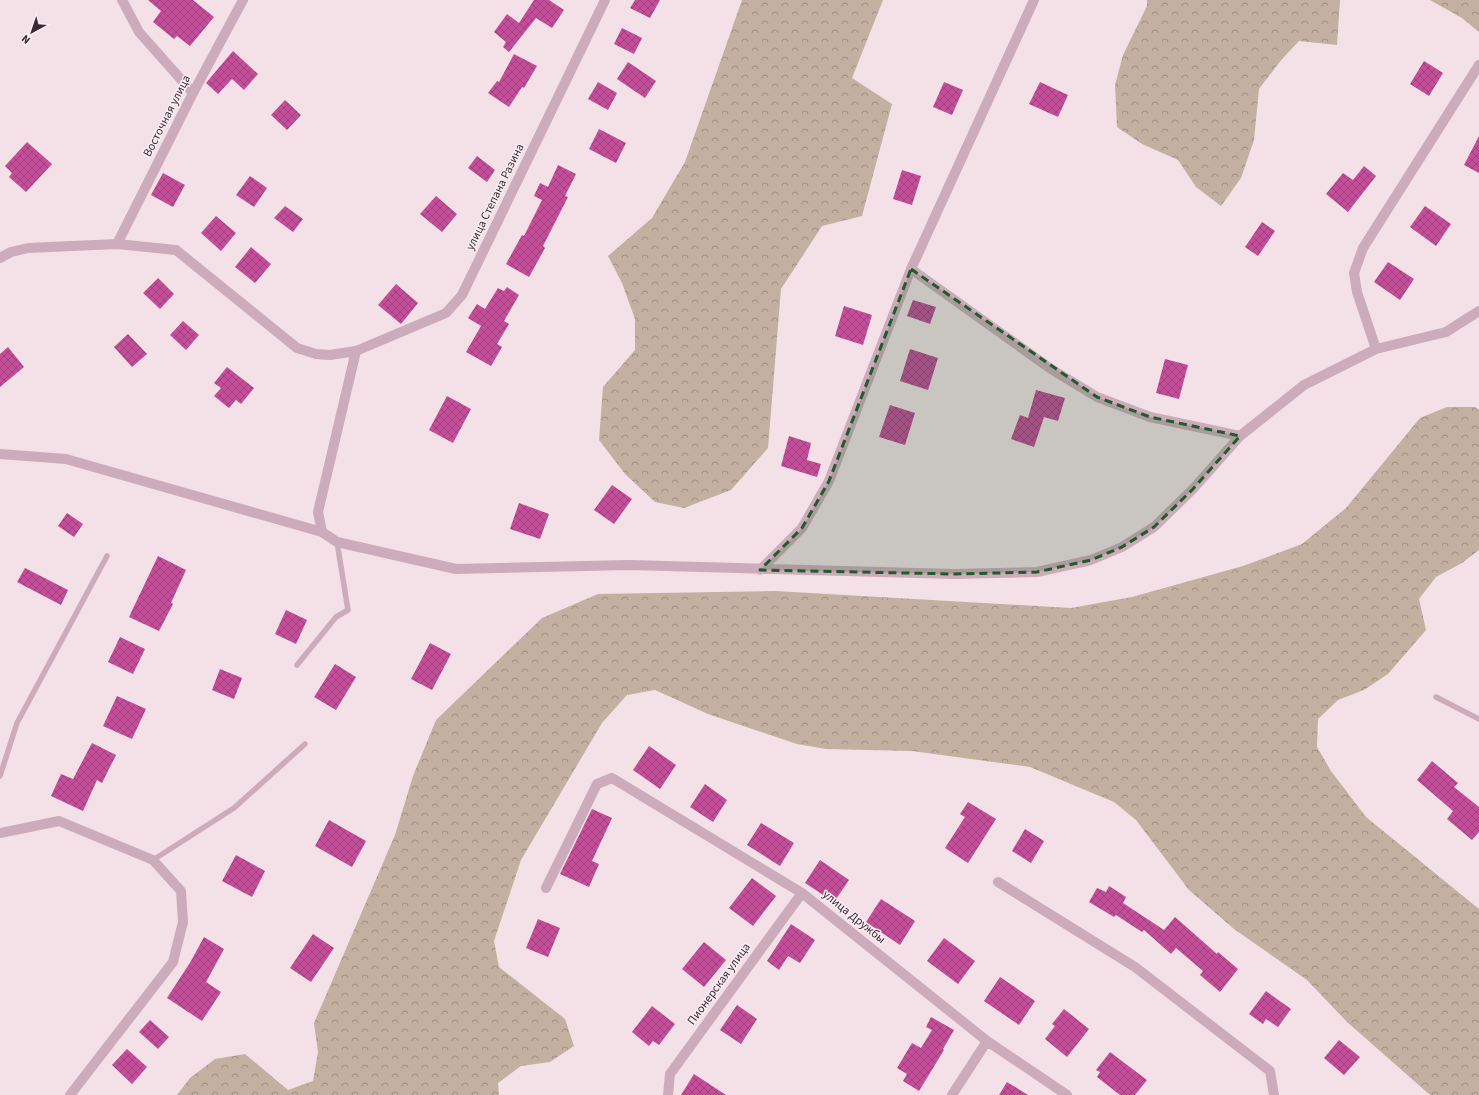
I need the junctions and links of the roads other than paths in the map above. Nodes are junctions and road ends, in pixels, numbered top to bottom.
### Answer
1 (122, 0) edge
2 (243, 0) edge
3 (605, 0) edge
4 (1034, 0) edge
5 (1479, 65) edge
6 (193, 93) junction
7 (117, 244) junction
8 (0, 258) edge
9 (911, 269) junction
10 (1479, 311) edge
11 (1376, 349) junction
12 (356, 351) junction
13 (1240, 436) junction
14 (0, 454) edge
15 (322, 532) junction
16 (337, 542) junction
17 (107, 556) dead end
18 (760, 570) junction
19 (297, 666) dead end
20 (1436, 697) dead end
21 (1479, 719) edge
22 (305, 744) dead end
23 (0, 776) edge
24 (0, 832) edge
25 (153, 860) junction
26 (998, 882) dead end
27 (546, 888) dead end
28 (802, 893) junction
29 (986, 1041) junction
30 (70, 1095) edge
31 (668, 1095) edge
32 (952, 1095) edge
33 (1067, 1095) edge
34 (1274, 1095) edge

1 - 6 street
2 - 6 street, Восточная улица
3 - 12 street, улица Степана Разина
4 - 9 street
5 - 11 street
6 - 7 street, Восточная улица
7 - 8 street, улица Степана Разина
7 - 12 street, улица Степана Разина
9 - 13 street
9 - 18 street
10 - 11 street
11 - 13 street
12 - 15 street
13 - 18 street
14 - 15 street
15 - 16 street
16 - 18 street
16 - 19 lane
17 - 23 lane
20 - 21 lane
22 - 25 lane
24 - 25 street
25 - 30 street
26 - 34 street
27 - 28 street, улица Дружбы
28 - 29 street, улица Дружбы
28 - 31 street, Пионерская улица
29 - 32 street
29 - 33 street, улица Дружбы

